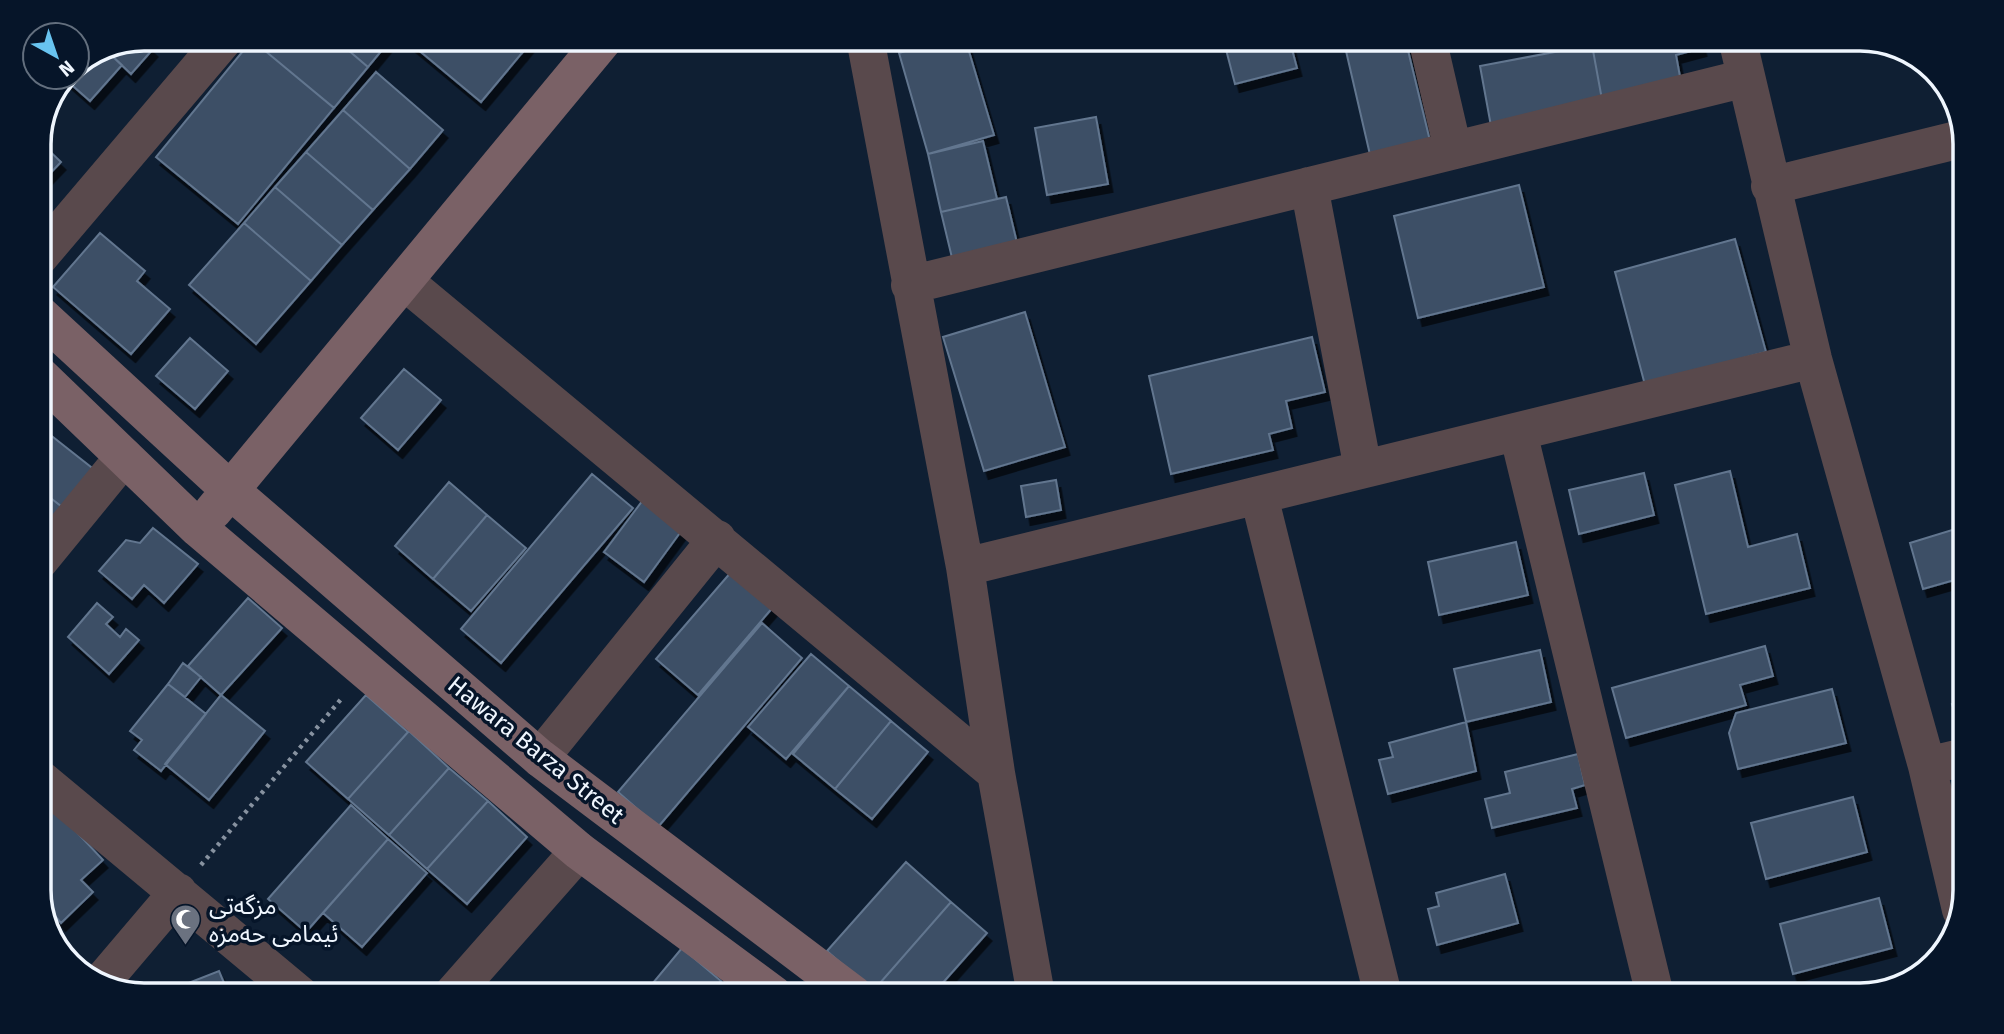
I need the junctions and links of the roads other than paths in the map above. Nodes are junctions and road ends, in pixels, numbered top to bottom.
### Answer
1 (214, 51) edge
2 (594, 51) edge
3 (867, 51) edge
4 (1430, 51) edge
5 (1740, 51) edge
6 (1746, 78) junction
7 (1953, 141) edge
8 (1453, 150) junction
9 (1309, 186) junction
10 (1770, 186) junction
11 (51, 243) edge
12 (404, 281) junction
13 (910, 285) junction
14 (51, 325) edge
15 (1812, 359) junction
16 (51, 387) edge
17 (1518, 432) junction
18 (124, 457) junction
19 (1363, 470) junction
20 (230, 490) junction
21 (1259, 496) junction
22 (198, 528) junction
23 (717, 539) junction
24 (51, 546) edge
25 (965, 567) junction
26 (540, 758) junction
27 (1953, 760) edge
28 (1927, 766) junction
29 (996, 773) junction
30 (51, 788) edge
31 (579, 851) junction
32 (1953, 876) edge
33 (178, 892) junction
34 (107, 975) edge
35 (285, 983) edge
36 (463, 983) edge
37 (757, 983) edge
38 (836, 983) edge
39 (1034, 983) edge
40 (1380, 983) edge
41 (1652, 983) edge

1 - 11 street
2 - 12 street
3 - 13 street
4 - 8 street
5 - 6 street
6 - 8 street
6 - 10 street
7 - 10 street
8 - 9 street
9 - 13 street
9 - 19 street
10 - 15 street
12 - 20 street
12 - 23 street
13 - 25 street
14 - 20 street, Hawara Barza Street
15 - 17 street
15 - 28 street
16 - 18 street, Hawara Barza Street
17 - 19 street
17 - 41 street
18 - 22 street, Hawara Barza Street
18 - 24 street
19 - 21 street
20 - 22 street
20 - 26 street, Hawara Barza Street
21 - 25 street
21 - 40 street
22 - 31 street, Hawara Barza Street
23 - 26 street
23 - 29 street
25 - 29 street
26 - 38 street, Hawara Barza Street
27 - 28 street
28 - 32 street
29 - 39 street
30 - 33 street
31 - 36 street
31 - 37 street, Hawara Barza Street
33 - 34 street
33 - 35 street

